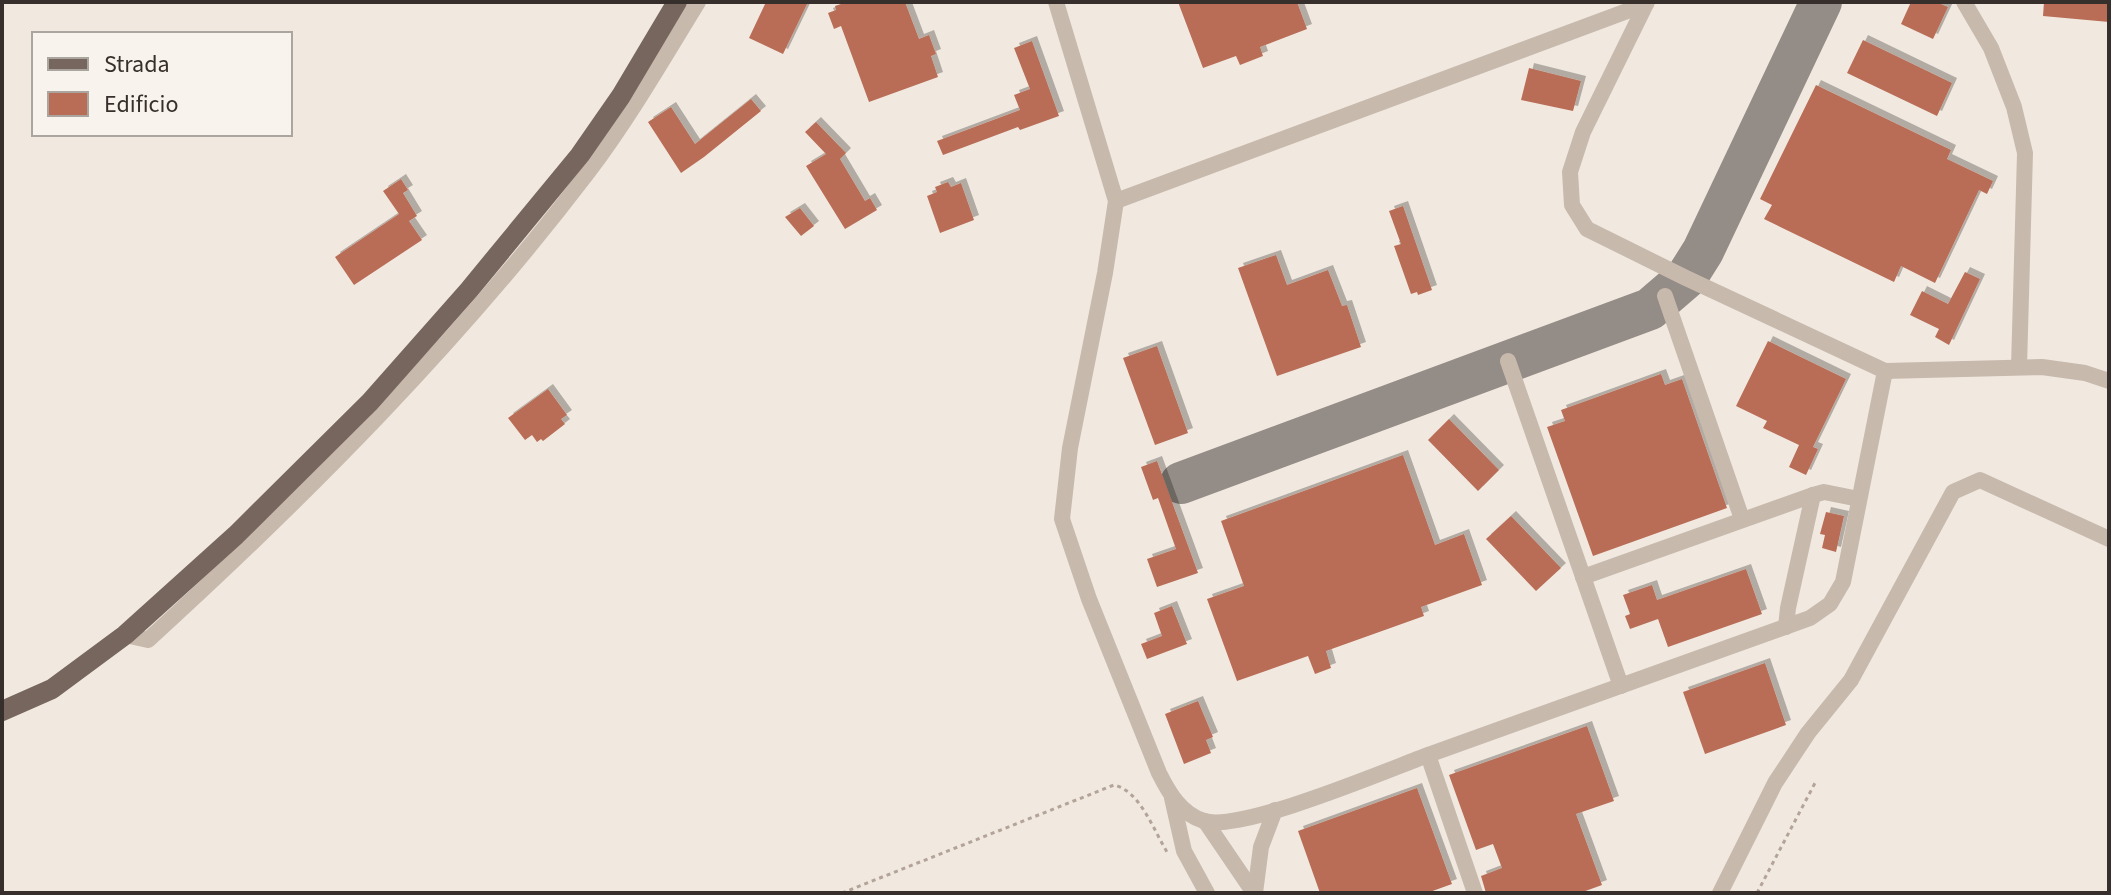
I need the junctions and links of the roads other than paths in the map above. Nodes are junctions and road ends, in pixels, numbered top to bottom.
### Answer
1 (677, 2) edge
2 (698, 2) edge
3 (1056, 2) edge
4 (1964, 2) edge
5 (1647, 3) edge
6 (1116, 201) junction
7 (1665, 296) dead end
8 (1508, 361) dead end
9 (2019, 367) junction
10 (1885, 371) junction
11 (2109, 381) edge
12 (1813, 495) junction
13 (1859, 499) junction
14 (1742, 519) junction
15 (2109, 539) edge
16 (1583, 577) junction
17 (1786, 627) junction
18 (125, 635) junction
19 (1621, 686) junction
20 (52, 689) junction
21 (2, 711) edge
22 (2, 726) edge
23 (1428, 755) junction
24 (1172, 798) junction
25 (1275, 810) junction
26 (1205, 821) junction
27 (1207, 893) edge
28 (1254, 893) edge
29 (1475, 893) edge
30 (1720, 893) edge

1 - 18 main road
2 - 18 street
3 - 6 street
4 - 9 street
5 - 6 street
5 - 10 street
6 - 24 street
7 - 14 street
8 - 16 street
9 - 10 street
9 - 11 street
10 - 13 street
12 - 13 street
12 - 14 street
12 - 17 street
13 - 17 street
14 - 16 street
15 - 30 street
16 - 19 street
17 - 19 street
18 - 20 main road
19 - 23 street
20 - 21 main road
20 - 22 main road
23 - 25 street
23 - 29 street
24 - 26 street
24 - 27 street
25 - 26 street
25 - 28 street
26 - 28 street

